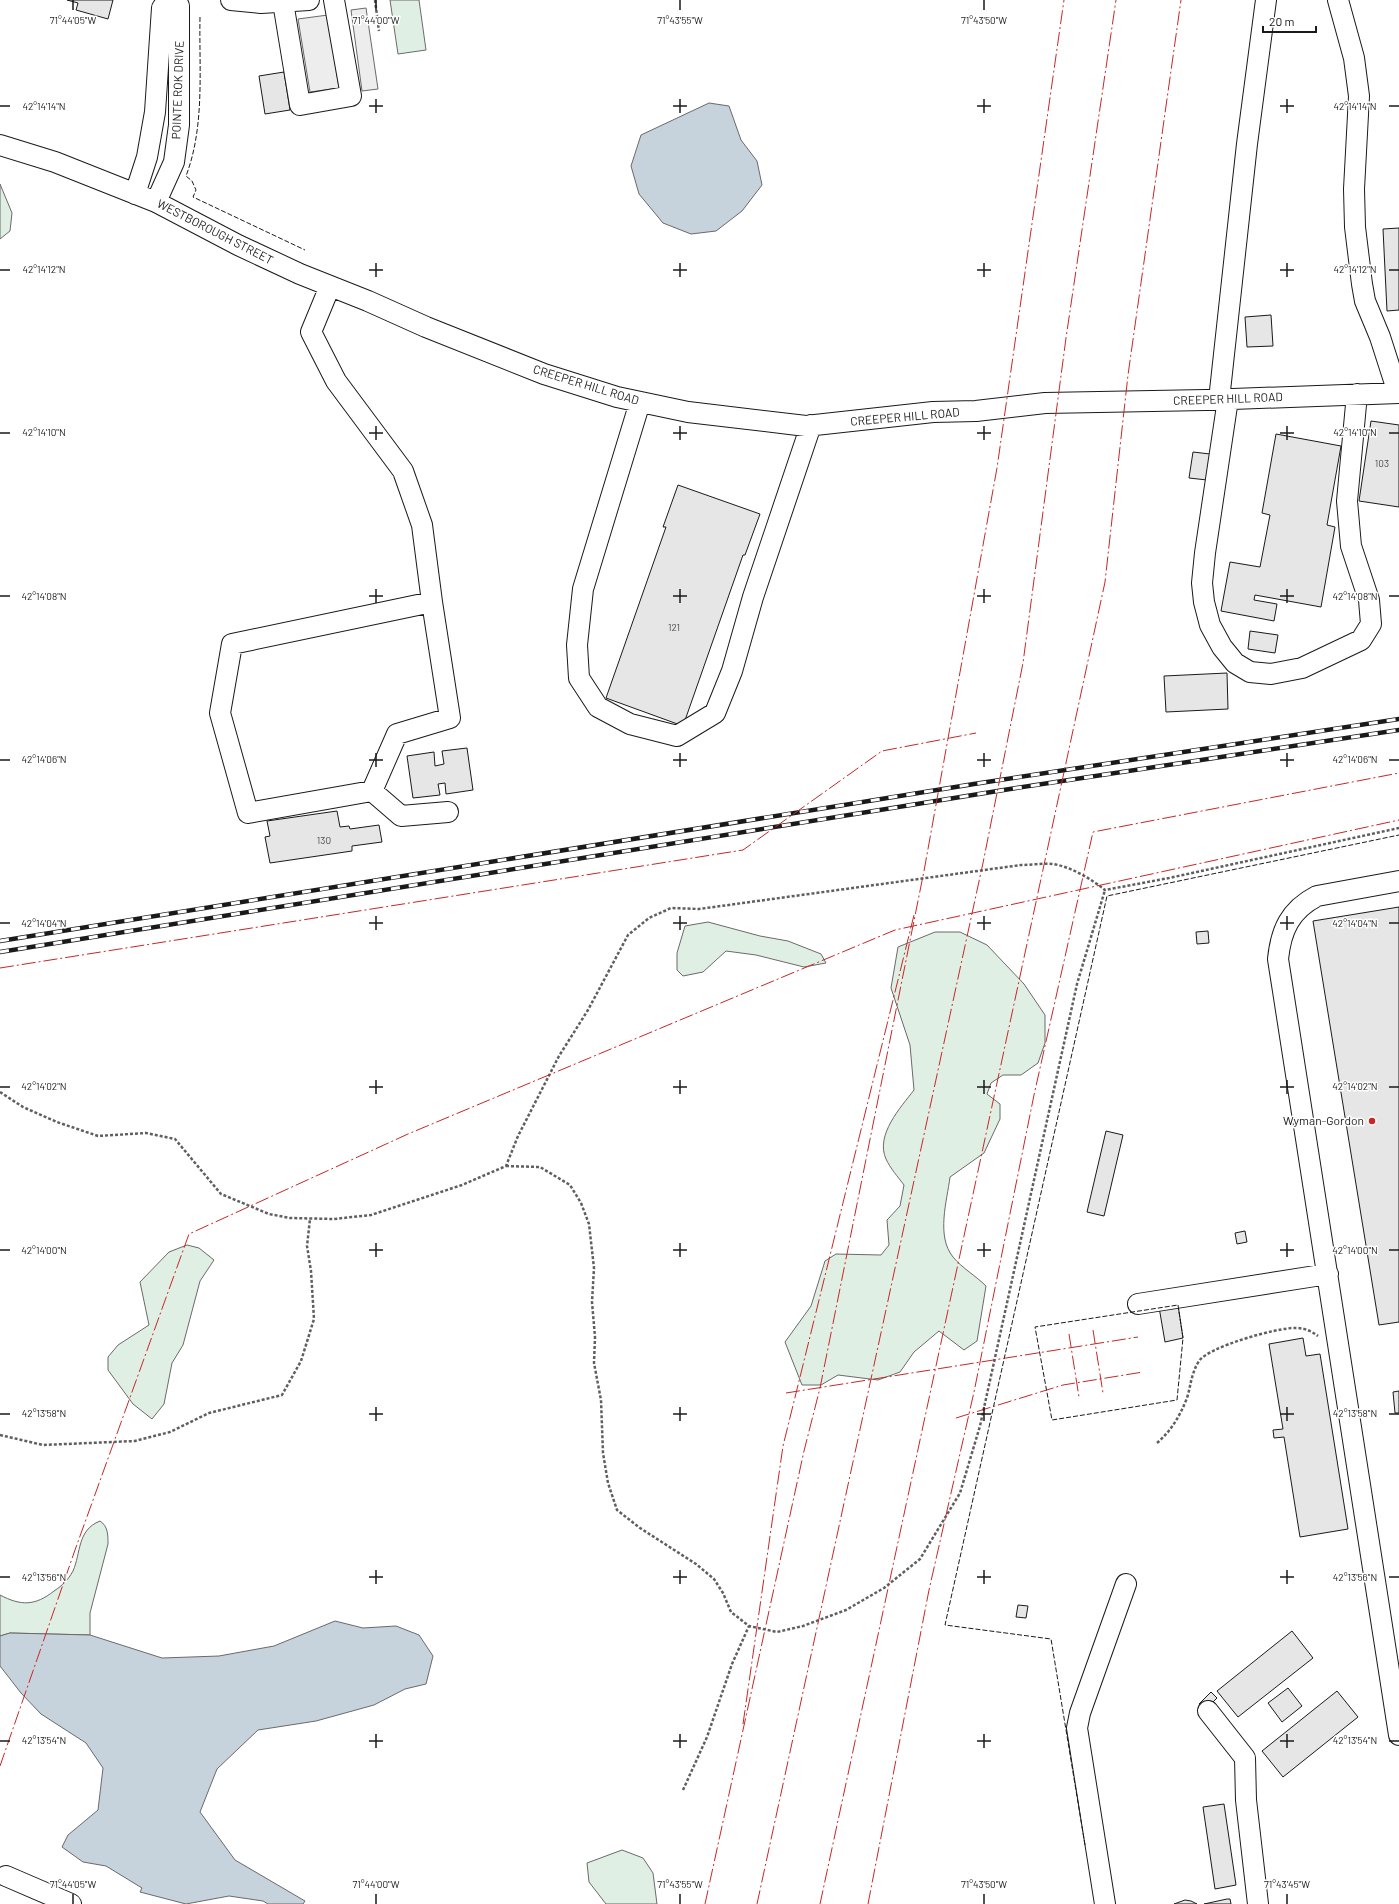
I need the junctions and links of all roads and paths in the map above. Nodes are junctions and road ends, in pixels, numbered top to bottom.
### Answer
1 (168, 0) edge
2 (176, 0) edge
3 (231, 0) edge
4 (309, 0) edge
5 (334, 0) edge
6 (375, 0) edge
7 (1266, 0) edge
8 (1338, 0) edge
9 (283, 2) junction
10 (379, 31) dead end
11 (0, 145) edge
12 (135, 194) junction
13 (156, 202) junction
14 (330, 286) junction
15 (426, 327) joint
16 (1398, 393) edge
17 (1357, 394) junction
18 (1224, 400) junction
19 (640, 402) junction
20 (811, 425) junction
21 (432, 602) junction
22 (372, 791) junction
23 (448, 812) dead end
24 (1399, 828) edge
25 (1399, 881) edge
26 (1105, 890) junction
27 (0, 1092) edge
28 (506, 1166) junction
29 (310, 1219) junction
30 (1328, 1274) junction
31 (1138, 1304) dead end
32 (1339, 1348) junction
33 (0, 1435) edge
34 (1157, 1443) dead end
35 (1126, 1584) dead end
36 (749, 1626) junction
37 (1208, 1711) dead end
38 (1399, 1735) edge
39 (683, 1790) dead end
40 (6, 1876) dead end
41 (71, 1904) edge
42 (1105, 1904) edge
43 (1258, 1904) edge

1 - 12 street, POINTE ROK DRIVE
2 - 13 street, POINTE ROK DRIVE
3 - 9 street
4 - 9 street
5 - 9 street
6 - 10 path
7 - 18 street
8 - 16 street
11 - 12 street, WESTBOROUGH STREET
12 - 13 street, WESTBOROUGH STREET
13 - 14 street, WESTBOROUGH STREET
14 - 15 street, WESTBOROUGH STREET
14 - 21 street
15 - 19 street, CREEPER HILL ROAD
16 - 17 street, CREEPER HILL ROAD
17 - 18 street, CREEPER HILL ROAD
17 - 18 street
18 - 20 street, CREEPER HILL ROAD
19 - 20 street, CREEPER HILL ROAD
19 - 20 street
21 - 22 street
21 - 22 street
22 - 23 street
24 - 26 path
25 - 30 street
26 - 28 path
26 - 36 path
27 - 29 path
28 - 29 path
28 - 36 path
29 - 33 path
30 - 31 street
30 - 32 street
32 - 34 path
32 - 38 street
35 - 42 street
36 - 39 path
37 - 43 street
40 - 41 street

